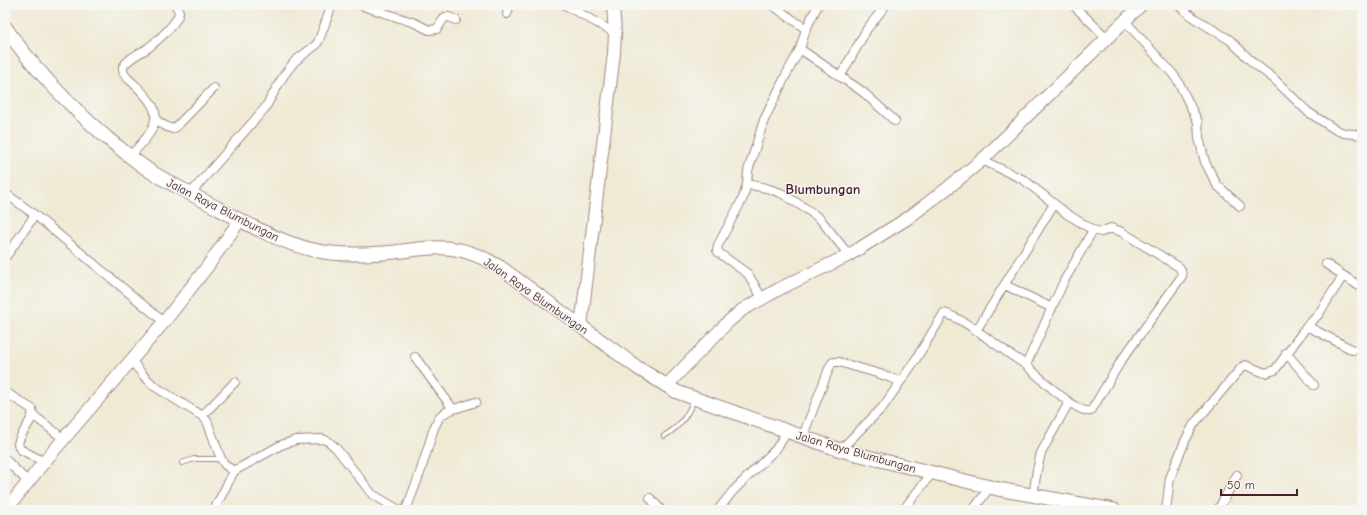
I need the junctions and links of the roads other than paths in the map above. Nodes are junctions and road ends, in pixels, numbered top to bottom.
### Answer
1 (175, 5) edge
2 (332, 5) edge
3 (360, 5) edge
4 (510, 5) edge
5 (565, 5) edge
6 (613, 5) edge
7 (772, 5) edge
8 (818, 5) edge
9 (886, 5) edge
10 (1074, 5) edge
11 (1141, 5) edge
12 (1178, 5) edge
13 (507, 14) dead end
14 (456, 20) dead end
15 (1125, 21) junction
16 (5, 27) edge
17 (806, 29) junction
18 (615, 33) junction
19 (1107, 38) junction
20 (800, 49) junction
21 (840, 76) junction
22 (214, 88) dead end
23 (156, 120) junction
24 (895, 121) dead end
25 (1362, 135) edge
26 (129, 157) junction
27 (982, 160) junction
28 (747, 184) junction
29 (5, 193) edge
30 (190, 194) junction
31 (1054, 204) junction
32 (1240, 206) dead end
33 (35, 215) junction
34 (240, 220) junction
35 (1093, 230) junction
36 (849, 255) junction
37 (5, 258) edge
38 (1326, 264) dead end
39 (1343, 276) junction
40 (1005, 285) junction
41 (1362, 288) edge
42 (762, 298) junction
43 (1052, 308) junction
44 (164, 322) junction
45 (581, 326) junction
46 (1307, 326) junction
47 (976, 331) junction
48 (1353, 350) dead end
49 (1286, 353) junction
50 (415, 357) dead end
51 (131, 360) junction
52 (1026, 365) junction
53 (899, 381) junction
54 (235, 382) dead end
55 (1314, 385) dead end
56 (666, 386) junction
57 (5, 392) edge
58 (695, 399) junction
59 (476, 402) dead end
60 (1069, 402) junction
61 (454, 409) junction
62 (33, 415) junction
63 (202, 416) junction
64 (787, 432) junction
65 (664, 436) dead end
66 (802, 438) junction
67 (64, 439) junction
68 (840, 450) junction
69 (5, 459) edge
70 (221, 459) junction
71 (44, 462) junction
72 (182, 463) dead end
73 (234, 471) junction
74 (932, 473) junction
75 (1237, 475) dead end
76 (28, 482) junction
77 (990, 487) junction
78 (1033, 496) junction
79 (650, 498) dead end
80 (1063, 506) edge
81 (6, 510) edge
82 (214, 510) edge
83 (399, 510) edge
84 (406, 510) edge
85 (661, 510) edge
86 (718, 510) edge
87 (903, 510) edge
88 (973, 510) edge
89 (1114, 510) edge
90 (1166, 510) edge
91 (1218, 510) edge

1 - 23 street
2 - 30 street
3 - 14 street
4 - 13 street
5 - 18 street
6 - 18 street
7 - 17 street
8 - 17 street
9 - 21 street
10 - 19 street
11 - 15 street
12 - 25 street
15 - 19 street
15 - 32 street
16 - 26 main road, Jalan Raya Blumbungan
17 - 20 street
18 - 45 street
19 - 27 street
20 - 21 street
20 - 28 street
21 - 24 street
22 - 23 street
23 - 26 street
26 - 30 main road, Jalan Raya Blumbungan
27 - 31 street
27 - 36 street
28 - 36 street
28 - 42 street
29 - 33 street
30 - 34 main road, Jalan Raya Blumbungan
31 - 35 street
31 - 40 street
33 - 37 street
33 - 44 street
34 - 44 street
34 - 45 main road, Jalan Raya Blumbungan
35 - 43 street
35 - 60 street
36 - 42 street
38 - 39 street
39 - 41 street
39 - 46 street
40 - 43 street
40 - 47 street
42 - 56 street
43 - 52 street
44 - 51 street
45 - 56 main road, Jalan Raya Blumbungan
46 - 48 street
46 - 49 street
47 - 52 street
47 - 53 street
49 - 55 street
49 - 90 street
50 - 61 street
51 - 63 street
51 - 67 street
52 - 60 street
53 - 66 street
53 - 68 street
54 - 63 street
56 - 58 main road, Jalan Raya Blumbungan
57 - 62 street
58 - 64 main road, Jalan Raya Blumbungan
58 - 65 lane
59 - 61 street
60 - 78 street
61 - 84 street
62 - 67 street
62 - 71 street
63 - 70 street
64 - 66 main road, Jalan Raya Blumbungan
64 - 86 street
66 - 68 main road, Jalan Raya Blumbungan
67 - 71 street
68 - 74 main road, Jalan Raya Blumbungan
69 - 76 street
70 - 72 lane
70 - 73 street
71 - 76 street
73 - 82 street
73 - 83 street
74 - 77 main road, Jalan Raya Blumbungan
74 - 87 street
75 - 91 street
76 - 81 street
77 - 78 main road, Jalan Raya Blumbungan
77 - 88 street
78 - 80 main road, Jalan Raya Blumbungan
79 - 85 street
80 - 89 main road, Jalan Raya Blumbungan

